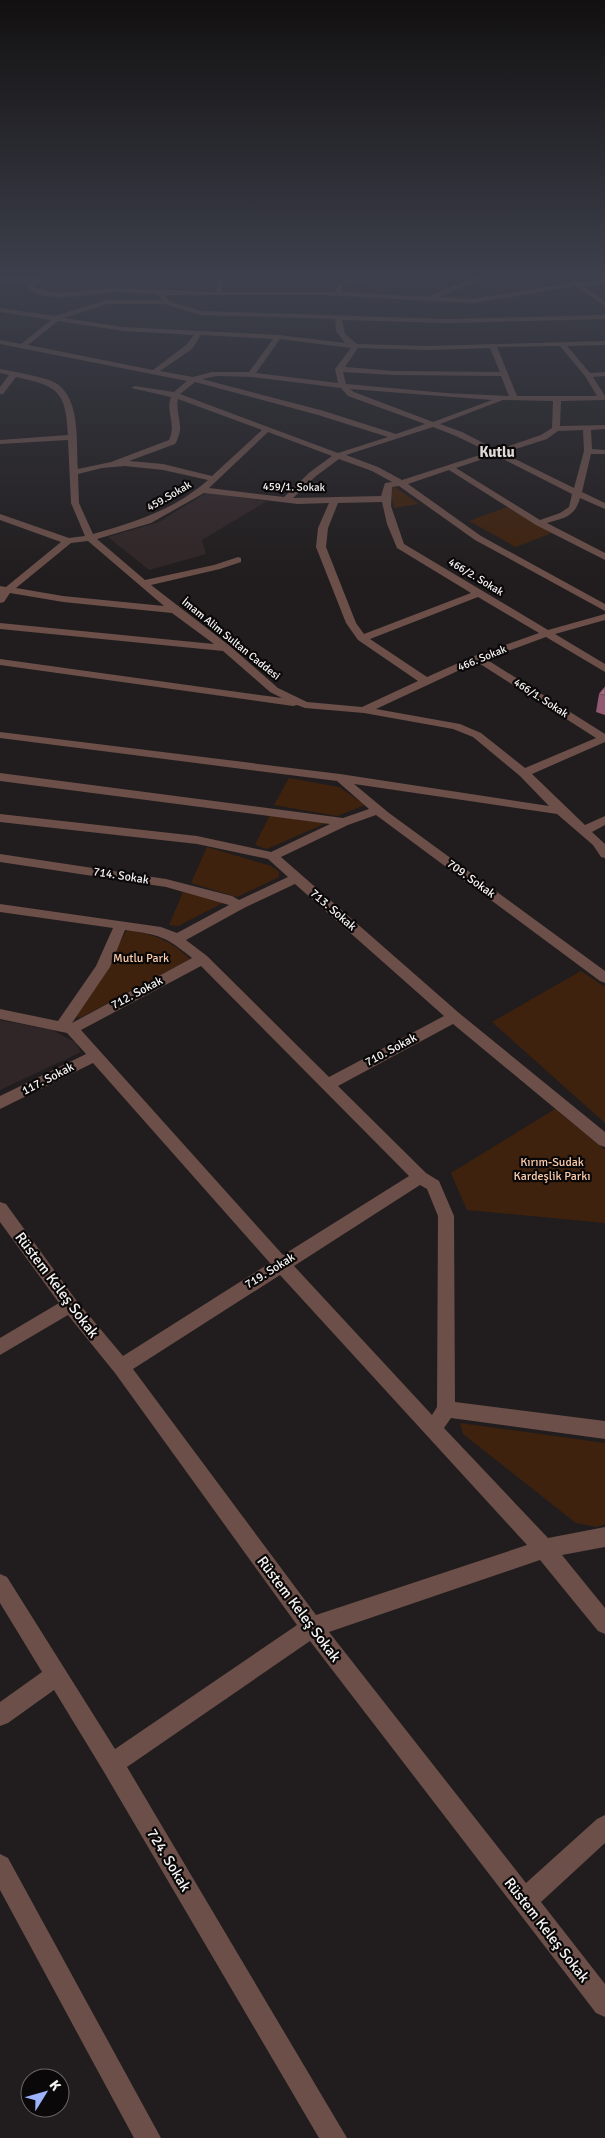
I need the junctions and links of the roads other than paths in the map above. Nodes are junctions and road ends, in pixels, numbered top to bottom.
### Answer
1 (11, 378) edge
2 (30, 378) edge
3 (184, 378) edge
4 (202, 378) edge
5 (274, 378) edge
6 (339, 378) edge
7 (506, 378) edge
8 (590, 378) edge
9 (195, 380) junction
10 (342, 386) junction
11 (135, 388) dead end
12 (0, 392) edge
13 (175, 395) junction
14 (504, 398) junction
15 (514, 398) junction
16 (557, 398) junction
17 (603, 398) edge
18 (433, 425) junction
19 (605, 427) edge
20 (587, 428) junction
21 (267, 429) junction
22 (556, 429) junction
23 (71, 437) junction
24 (396, 437) junction
25 (0, 442) edge
26 (588, 451) junction
27 (494, 452) junction
28 (605, 452) edge
29 (339, 455) junction
30 (112, 464) junction
31 (449, 467) junction
32 (73, 473) junction
33 (213, 479) junction
34 (401, 483) junction
35 (202, 490) junction
36 (576, 494) junction
37 (335, 499) junction
38 (386, 499) junction
39 (286, 500) junction
40 (605, 506) edge
41 (0, 518) edge
42 (539, 523) junction
43 (90, 538) junction
44 (68, 541) junction
45 (605, 557) edge
46 (238, 560) dead end
47 (145, 583) junction
48 (4, 589) edge
49 (477, 594) junction
50 (0, 600) edge
51 (605, 608) edge
52 (175, 610) junction
53 (605, 617) edge
54 (0, 626) edge
55 (548, 632) junction
56 (362, 638) junction
57 (226, 648) junction
58 (478, 658) junction
59 (0, 662) edge
60 (605, 669) edge
61 (426, 682) junction
62 (305, 705) junction
63 (364, 710) junction
64 (0, 735) edge
65 (605, 738) edge
66 (524, 773) junction
67 (0, 777) edge
68 (340, 778) junction
69 (377, 810) junction
70 (562, 812) junction
71 (0, 818) edge
72 (605, 820) edge
73 (344, 822) junction
74 (584, 831) junction
75 (605, 854) edge
76 (272, 856) junction
77 (0, 858) edge
78 (297, 878) junction
79 (239, 905) junction
80 (0, 908) edge
81 (121, 925) junction
82 (177, 939) junction
83 (202, 959) junction
84 (605, 978) edge
85 (0, 1014) edge
86 (454, 1016) junction
87 (67, 1027) junction
88 (96, 1055) junction
89 (328, 1084) junction
90 (0, 1103) edge
91 (605, 1141) edge
92 (420, 1177) junction
93 (0, 1210) edge
94 (281, 1264) junction
95 (70, 1304) junction
96 (0, 1347) edge
97 (121, 1367) junction
98 (446, 1409) junction
99 (433, 1429) junction
100 (605, 1430) edge
101 (605, 1537) edge
102 (544, 1549) junction
103 (0, 1584) edge
104 (605, 1624) edge
105 (312, 1627) junction
106 (56, 1675) junction
107 (0, 1715) edge
108 (112, 1764) junction
109 (605, 1827) edge
110 (0, 1866) edge
111 (525, 1902) junction
112 (605, 2004) edge
113 (148, 2138) edge
114 (334, 2138) edge

1 - 12 street
2 - 23 street, İmam Alim Sultan Caddesi
3 - 9 street
4 - 9 street
5 - 10 street
6 - 10 street
7 - 15 street
8 - 17 street
9 - 13 street
9 - 24 street
10 - 14 street
10 - 18 street
11 - 13 street
13 - 21 street
13 - 30 street
14 - 15 street
14 - 18 street
15 - 16 street
16 - 17 street
16 - 22 street
18 - 24 street
18 - 27 street
19 - 20 street
20 - 22 street
20 - 26 street
21 - 29 street
21 - 33 street, 459.Sokak
22 - 27 street
23 - 25 street
23 - 32 street, İmam Alim Sultan Caddesi
24 - 29 street
26 - 28 street
26 - 36 street
27 - 31 street
27 - 36 street
29 - 34 street
29 - 39 street
30 - 32 street
30 - 33 street
31 - 34 street
31 - 42 street
32 - 43 street, İmam Alim Sultan Caddesi
33 - 35 street, 459.Sokak
34 - 38 street
34 - 51 street
35 - 39 street, 459/1. Sokak
35 - 43 street, 459.Sokak
36 - 40 street
36 - 42 street
37 - 38 street, 459/1. Sokak
37 - 39 street, 459/1. Sokak
37 - 56 street
38 - 49 street, 466/2. Sokak
41 - 44 street
42 - 45 street
43 - 44 street, 459.Sokak
43 - 47 street, İmam Alim Sultan Caddesi
44 - 48 street
46 - 47 street
47 - 52 street, İmam Alim Sultan Caddesi
48 - 50 street
48 - 52 street
49 - 55 street, 466/2. Sokak
49 - 56 street
52 - 57 street, İmam Alim Sultan Caddesi
53 - 55 street, 466. Sokak
54 - 57 street
55 - 58 street, 466. Sokak
55 - 60 street, 466/2. Sokak
56 - 61 street
57 - 62 street, İmam Alim Sultan Caddesi
58 - 61 street, 466. Sokak
58 - 65 street, 466/1. Sokak
59 - 62 street
61 - 63 street, 466. Sokak
62 - 63 street, İmam Alim Sultan Caddesi
63 - 66 street, İmam Alim Sultan Caddesi
64 - 68 street
65 - 66 street
66 - 70 street, İmam Alim Sultan Caddesi
67 - 73 street
68 - 69 street, 709. Sokak
68 - 70 street
69 - 73 street
69 - 84 street, 709. Sokak
70 - 74 street, İmam Alim Sultan Caddesi
71 - 76 street, 713. Sokak
72 - 74 street
73 - 76 street
74 - 75 street, İmam Alim Sultan Caddesi
76 - 78 street, 713. Sokak
77 - 79 street, 714. Sokak
78 - 79 street
78 - 86 street, 713. Sokak
79 - 82 street
80 - 81 street
81 - 82 street
81 - 87 street
82 - 83 street
83 - 87 street, 712. Sokak
83 - 89 street
85 - 87 street
86 - 89 street, 710. Sokak
86 - 91 street, 713. Sokak
87 - 88 street
88 - 90 street, 117. Sokak
88 - 94 street
89 - 92 street
92 - 94 street, 719. Sokak
92 - 98 street
93 - 95 street, Rüstem Keleş Sokak
94 - 97 street, 719. Sokak
94 - 99 street
95 - 96 street
95 - 97 street, Rüstem Keleş Sokak
97 - 105 street, Rüstem Keleş Sokak
98 - 99 street
98 - 100 street
99 - 102 street
101 - 102 street
102 - 104 street
102 - 105 street
103 - 106 street, 724. Sokak
105 - 108 street
105 - 111 street, Rüstem Keleş Sokak
106 - 107 street
106 - 108 street, 724. Sokak
108 - 114 street, 724. Sokak
109 - 111 street
110 - 113 street
111 - 112 street, Rüstem Keleş Sokak

